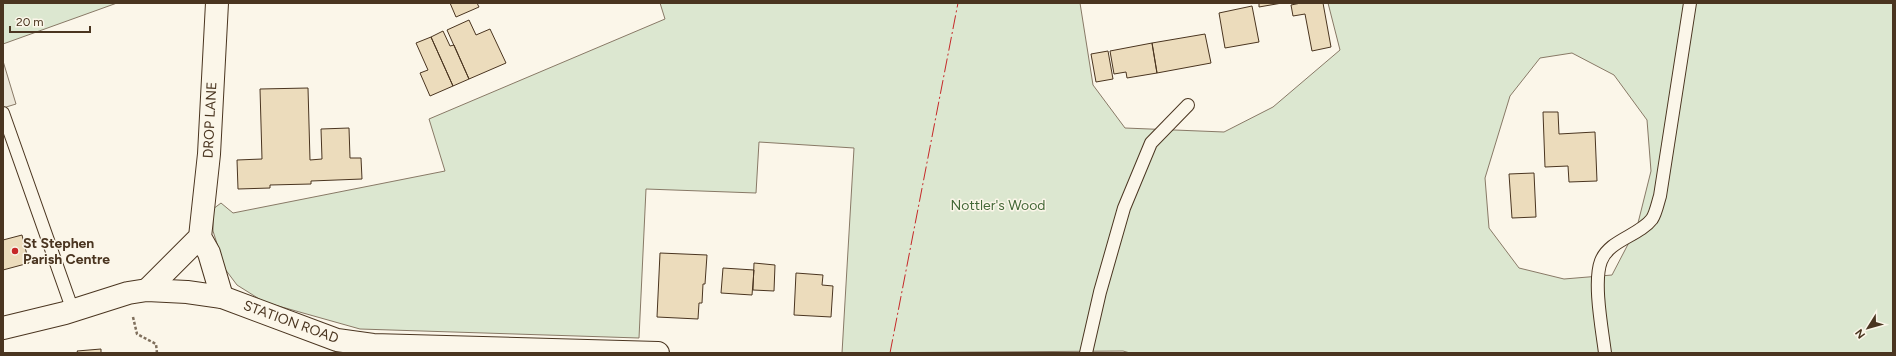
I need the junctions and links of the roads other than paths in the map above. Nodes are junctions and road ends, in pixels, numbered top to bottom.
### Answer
1 (217, 3) edge
2 (1690, 3) edge
3 (1188, 105) dead end
4 (3, 113) edge
5 (200, 237) junction
6 (138, 292) junction
7 (222, 297) junction
8 (72, 311) junction
9 (3, 328) edge
10 (653, 353) edge
11 (658, 353) edge
12 (1086, 353) edge
13 (1605, 353) edge

1 - 5 street, DROP LANE
2 - 13 lane
3 - 12 lane
4 - 8 lane
5 - 6 street
5 - 7 street
6 - 7 street, STATION ROAD
6 - 8 street, STATION ROAD
7 - 10 street, STATION ROAD
8 - 9 street, STATION ROAD
10 - 11 street, STATION ROAD

